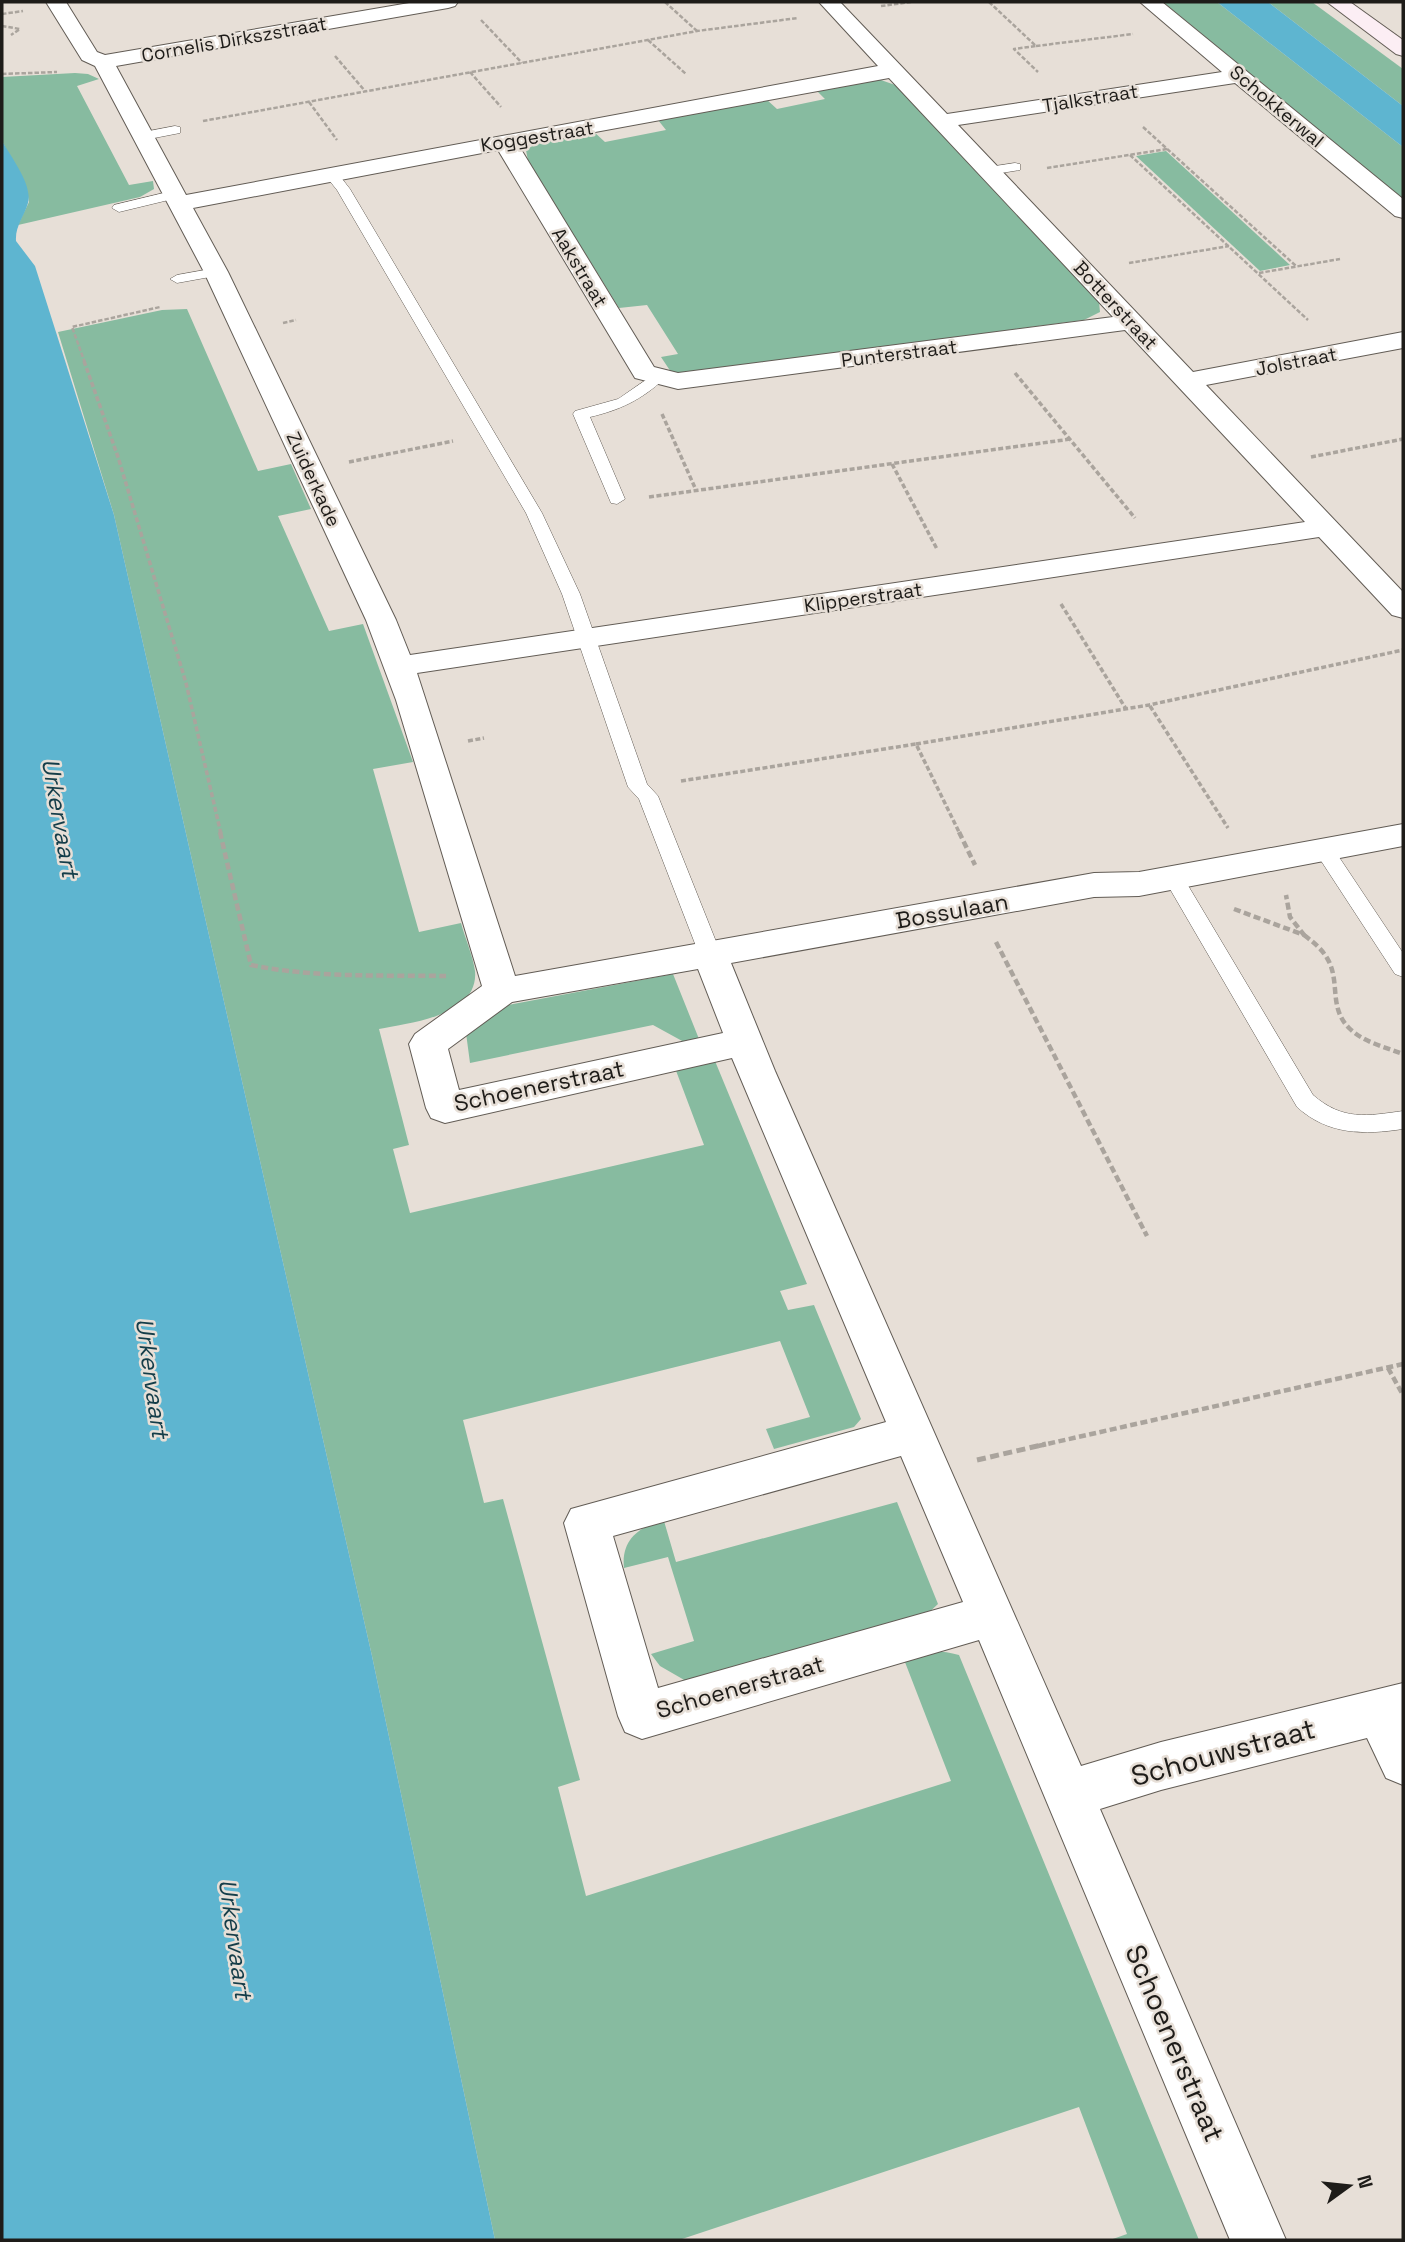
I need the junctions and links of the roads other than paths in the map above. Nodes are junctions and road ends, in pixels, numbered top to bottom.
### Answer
1 (56, 2) edge
2 (448, 2) edge
3 (829, 2) edge
4 (1150, 2) edge
5 (1337, 2) edge
6 (1403, 50) edge
7 (103, 62) junction
8 (894, 71) junction
9 (1240, 76) junction
10 (941, 121) junction
11 (175, 130) dead end
12 (144, 135) junction
13 (505, 142) junction
14 (1015, 167) dead end
15 (989, 171) junction
16 (331, 174) junction
17 (178, 199) junction
18 (118, 208) dead end
19 (1403, 211) edge
20 (216, 272) junction
21 (177, 279) dead end
22 (1131, 322) junction
23 (1403, 340) edge
24 (663, 377) junction
25 (1188, 381) junction
26 (617, 499) dead end
27 (1326, 527) junction
28 (1403, 609) edge
29 (586, 638) junction
30 (400, 666) junction
31 (1403, 835) edge
32 (1325, 850) junction
33 (1173, 877) junction
34 (710, 954) junction
35 (1403, 969) edge
36 (502, 991) junction
37 (744, 1042) junction
38 (1403, 1120) edge
39 (912, 1434) junction
40 (992, 1615) junction
41 (1391, 1709) edge
42 (1403, 1761) edge
43 (1068, 1794) junction
44 (1258, 2240) edge

1 - 7 street, Zuiderkade
2 - 7 street, Cornelis Dirkszstraat
3 - 8 street, Botterstraat
4 - 9 street, Schokkerwal
5 - 6 main road
7 - 12 street, Zuiderkade
8 - 10 street, Botterstraat
8 - 13 street, Koggestraat
9 - 10 street, Tjalkstraat
9 - 19 street, Schokkerwal
10 - 15 street, Botterstraat
11 - 12 lane
12 - 17 street, Zuiderkade
13 - 16 street, Koggestraat
13 - 24 street, Aakstraat
14 - 15 lane
15 - 22 street, Botterstraat
16 - 17 street, Koggestraat
16 - 29 lane
17 - 18 lane
17 - 20 street, Zuiderkade
20 - 21 lane
20 - 30 street, Zuiderkade
22 - 24 street, Punterstraat
22 - 25 street, Botterstraat
23 - 25 street, Jolstraat
24 - 26 lane
25 - 27 street, Botterstraat
27 - 28 street, Botterstraat
27 - 29 street, Klipperstraat
29 - 30 street, Klipperstraat
29 - 34 lane
30 - 36 street, Zuiderkade
31 - 32 street, Bossulaan
32 - 33 street, Bossulaan
32 - 35 lane
33 - 34 street, Bossulaan
33 - 38 lane
34 - 36 street, Bossulaan
34 - 37 street, Schoenerstraat
36 - 37 street, Schoenerstraat
37 - 39 street, Schoenerstraat
39 - 40 street, Schoenerstraat
39 - 40 street, Schoenerstraat
40 - 43 street, Schoenerstraat
41 - 42 street, Schouwstraat
41 - 43 street, Schouwstraat
43 - 44 street, Schoenerstraat

